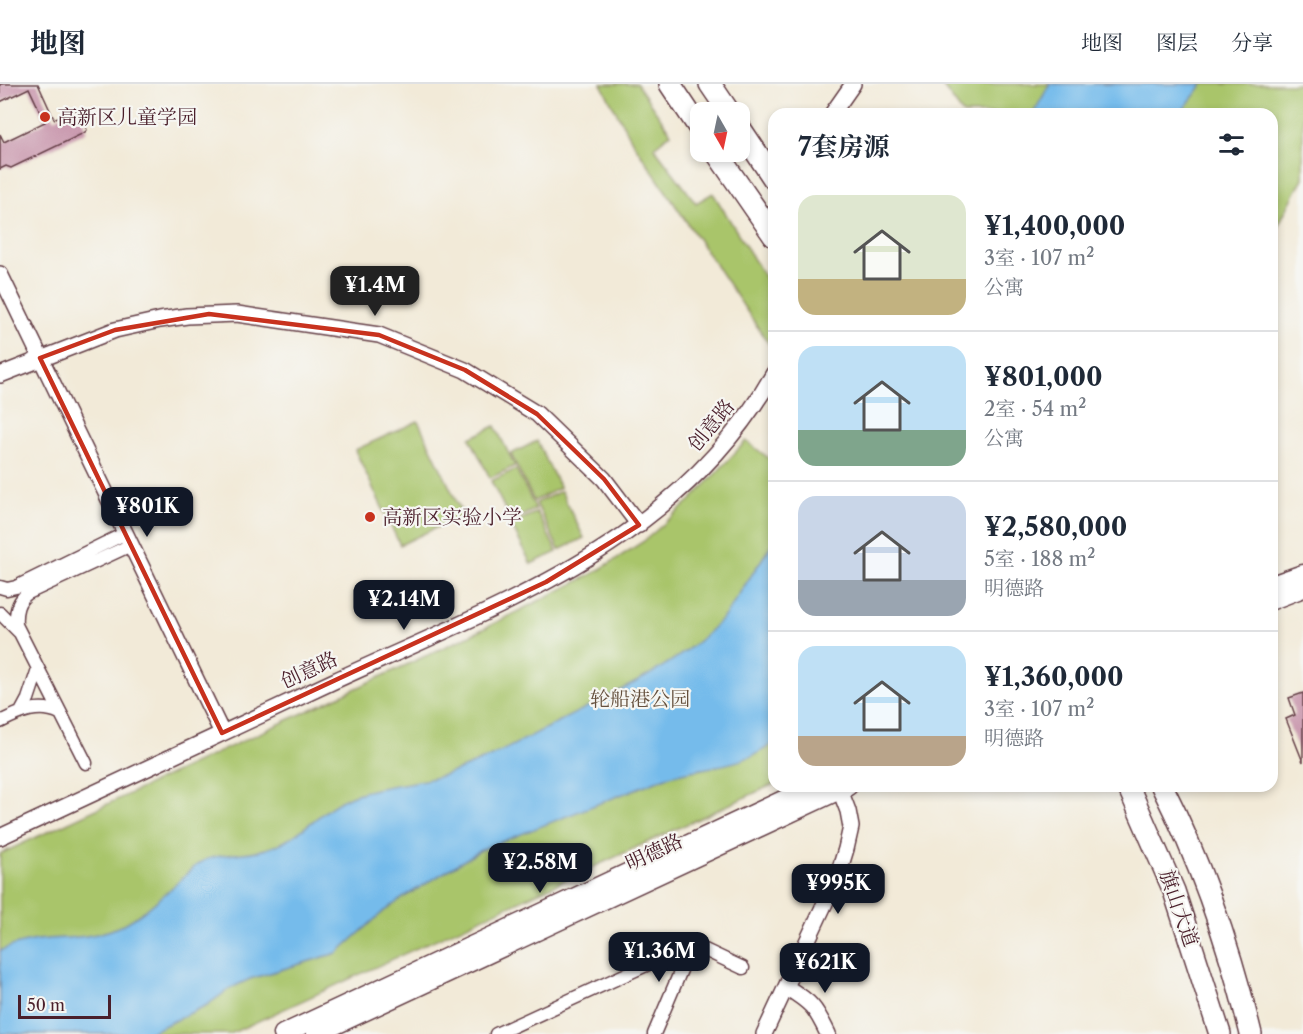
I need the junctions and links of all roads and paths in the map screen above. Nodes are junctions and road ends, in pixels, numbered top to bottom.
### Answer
1 (670, 84) edge
2 (710, 84) edge
3 (853, 84) edge
4 (722, 102) edge
5 (836, 108) edge
6 (690, 114) edge
7 (750, 143) edge
8 (723, 162) edge
9 (768, 170) edge
10 (768, 227) edge
11 (0, 274) edge
12 (40, 358) junction
13 (0, 375) edge
14 (768, 384) edge
15 (639, 525) junction
16 (128, 539) junction
17 (1303, 574) edge
18 (1278, 583) edge
19 (0, 587) edge
20 (1303, 588) edge
21 (1278, 598) edge
22 (0, 613) edge
23 (20, 633) junction
24 (38, 669) junction
25 (21, 712) junction
26 (60, 713) junction
27 (0, 722) edge
28 (222, 733) junction
29 (86, 764) dead end
30 (800, 792) edge
31 (835, 792) edge
32 (846, 792) edge
33 (1131, 792) edge
34 (1165, 792) edge
35 (0, 837) edge
36 (692, 944) junction
37 (743, 968) dead end
38 (786, 987) junction
39 (283, 1034) edge
40 (316, 1034) edge
41 (496, 1034) edge
42 (654, 1034) edge
43 (764, 1034) edge
44 (828, 1034) edge
45 (1220, 1034) edge
46 (1251, 1034) edge

1 - 6 highway
2 - 4 highway
3 - 5 street
7 - 9 highway
8 - 10 highway
11 - 12 street
12 - 13 street
12 - 15 street
12 - 16 street
14 - 15 street, 创意路
15 - 28 street, 创意路
16 - 19 street
16 - 23 street
16 - 28 street
17 - 18 main road
20 - 21 main road
22 - 23 street
23 - 24 street
24 - 25 street
24 - 26 street
25 - 26 street
25 - 27 street
26 - 29 street
28 - 35 street, 创意路
30 - 39 main road
31 - 40 main road, 明德路
32 - 38 street
33 - 45 highway, 旗山大道
34 - 46 highway, 旗山大道
36 - 37 street
36 - 41 street
36 - 42 street
38 - 43 street
38 - 44 street

